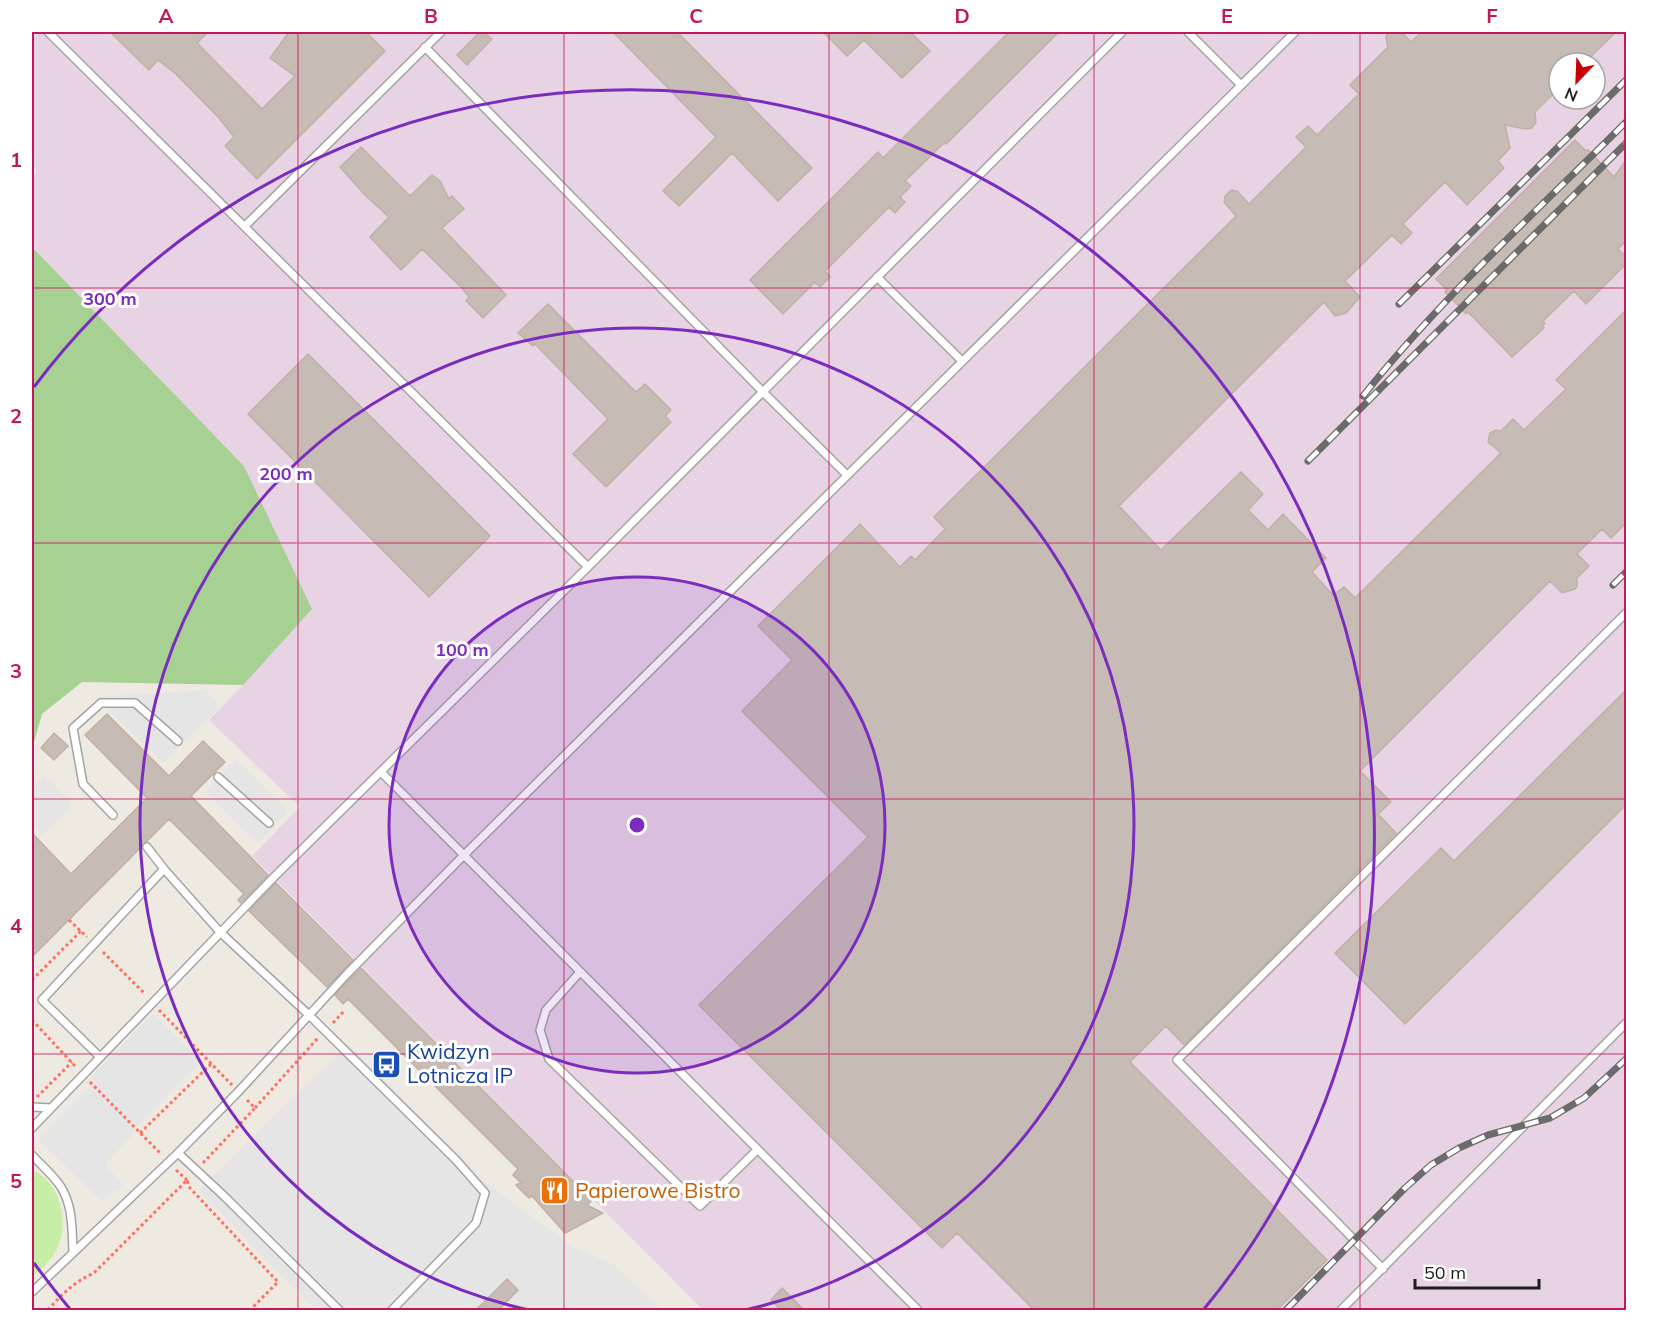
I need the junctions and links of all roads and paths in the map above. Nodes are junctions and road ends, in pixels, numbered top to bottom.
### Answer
1 (48, 32) edge
2 (441, 32) edge
3 (1122, 32) edge
4 (1188, 32) edge
5 (1295, 32) edge
6 (425, 47) junction
7 (1241, 85) junction
8 (245, 226) junction
9 (877, 277) junction
10 (962, 361) junction
11 (763, 392) junction
12 (848, 475) junction
13 (588, 567) junction
14 (1626, 613) edge
15 (178, 741) dead end
16 (381, 772) junction
17 (218, 777) dead end
18 (113, 815) dead end
19 (269, 823) dead end
20 (147, 847) dead end
21 (463, 856) junction
22 (164, 869) junction
23 (69, 920) dead end
24 (81, 931) junction
25 (220, 932) junction
26 (95, 944) junction
27 (580, 972) junction
28 (32, 980) edge
29 (153, 1003) junction
30 (345, 1010) dead end
31 (309, 1015) junction
32 (32, 1020) edge
33 (1626, 1023) edge
34 (325, 1031) junction
35 (100, 1057) junction
36 (72, 1062) junction
37 (211, 1064) junction
38 (83, 1074) junction
39 (238, 1092) junction
40 (32, 1105) edge
41 (50, 1108) junction
42 (255, 1108) junction
43 (32, 1128) edge
44 (140, 1133) junction
45 (757, 1150) junction
46 (178, 1153) junction
47 (32, 1155) edge
48 (169, 1162) junction
49 (196, 1169) junction
50 (187, 1180) junction
51 (73, 1252) junction
52 (1383, 1269) junction
53 (32, 1292) edge
54 (48, 1311) edge
55 (249, 1311) edge
56 (339, 1311) edge
57 (392, 1311) edge
58 (918, 1311) edge
59 (1341, 1311) edge

1 - 8 lane
2 - 6 lane
3 - 9 lane
4 - 7 lane
5 - 7 lane
6 - 8 lane
6 - 11 lane
7 - 10 lane
8 - 13 lane
9 - 10 lane
9 - 11 lane
10 - 12 lane
11 - 12 lane
11 - 13 lane
12 - 21 lane
13 - 16 lane
14 - 52 lane
15 - 18 lane
16 - 21 lane
16 - 25 lane
17 - 19 lane
20 - 22 lane
21 - 27 lane
21 - 31 lane
22 - 25 lane
22 - 26 lane
23 - 24 path
24 - 26 path
24 - 28 path
25 - 29 lane
25 - 31 lane
26 - 29 path
26 - 35 lane
27 - 45 lane
27 - 45 lane
29 - 35 lane
29 - 37 path
30 - 34 path
31 - 34 lane
31 - 39 lane
32 - 36 path
33 - 52 lane
34 - 42 path
34 - 57 lane
35 - 38 lane
36 - 38 path
36 - 40 path
37 - 39 path
37 - 44 path
38 - 41 lane
38 - 44 path
39 - 42 path
39 - 46 lane
40 - 41 lane
41 - 43 lane
42 - 49 path
44 - 48 path
45 - 58 lane
46 - 48 lane
46 - 49 lane
47 - 51 lane
48 - 50 path
48 - 51 lane
49 - 50 path
49 - 56 lane
50 - 54 path
50 - 55 path
51 - 53 lane
52 - 59 lane

